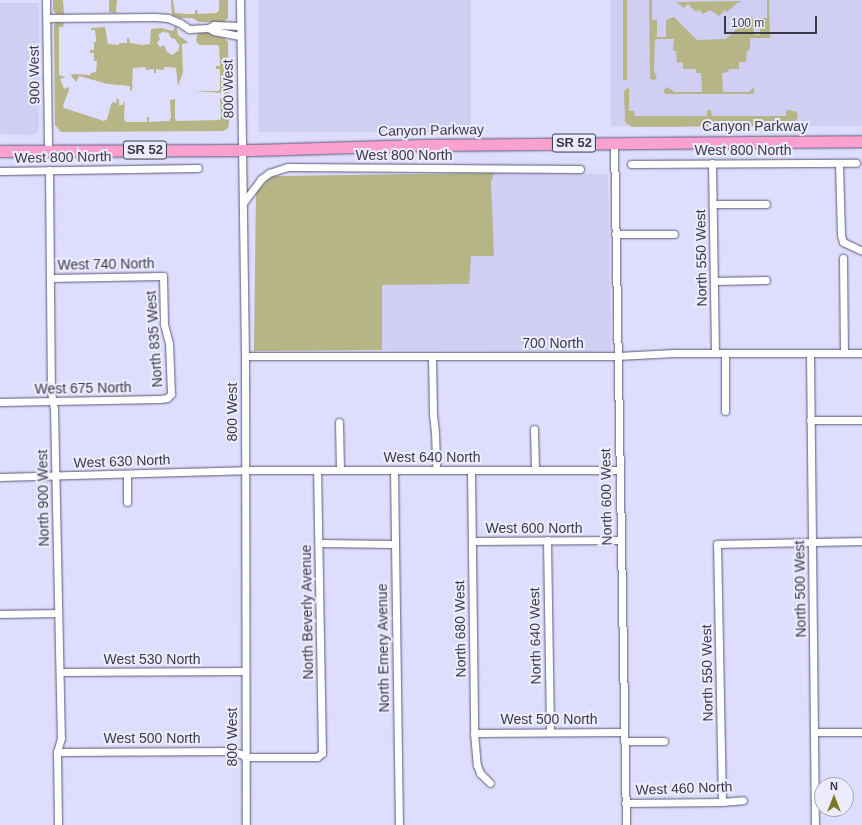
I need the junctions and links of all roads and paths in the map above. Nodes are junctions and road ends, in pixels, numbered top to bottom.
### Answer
1 (46, 0) edge
2 (240, 0) edge
3 (47, 18) junction
4 (240, 26) junction
5 (208, 28) junction
6 (240, 36) junction
7 (862, 142) edge
8 (614, 143) junction
9 (0, 150) edge
10 (48, 150) junction
11 (241, 150) junction
12 (712, 163) junction
13 (839, 163) junction
14 (856, 163) dead end
15 (631, 164) dead end
16 (198, 168) dead end
17 (580, 168) dead end
18 (48, 170) junction
19 (0, 172) edge
20 (243, 203) junction
21 (713, 204) junction
22 (766, 204) dead end
23 (615, 234) junction
24 (674, 234) dead end
25 (862, 251) edge
26 (843, 258) dead end
27 (162, 276) joint
28 (50, 278) junction
29 (766, 280) dead end
30 (714, 281) junction
31 (715, 353) junction
32 (725, 353) junction
33 (810, 353) junction
34 (844, 353) junction
35 (862, 353) edge
36 (244, 356) junction
37 (432, 356) junction
38 (617, 356) junction
39 (167, 398) joint
40 (0, 402) edge
41 (54, 402) junction
42 (725, 411) dead end
43 (810, 420) junction
44 (862, 420) edge
45 (339, 422) dead end
46 (534, 429) dead end
47 (244, 470) junction
48 (318, 470) junction
49 (340, 470) junction
50 (394, 470) junction
51 (436, 470) junction
52 (470, 470) junction
53 (534, 470) junction
54 (619, 470) junction
55 (127, 474) junction
56 (56, 476) junction
57 (0, 477) edge
58 (127, 502) dead end
59 (547, 540) junction
60 (620, 540) junction
61 (472, 541) junction
62 (862, 541) edge
63 (812, 542) junction
64 (319, 543) junction
65 (394, 544) junction
66 (58, 613) junction
67 (0, 614) edge
68 (245, 671) junction
69 (60, 672) junction
70 (550, 732) junction
71 (624, 732) junction
72 (814, 732) junction
73 (862, 732) edge
74 (474, 733) junction
75 (624, 741) junction
76 (664, 741) dead end
77 (57, 752) junction
78 (322, 753) joint
79 (245, 757) junction
80 (490, 783) dead end
81 (743, 800) dead end
82 (722, 802) junction
83 (625, 803) junction
84 (58, 825) edge
85 (246, 825) edge
86 (399, 825) edge
87 (626, 825) edge
88 (815, 825) edge

1 - 3 street, 900 West
2 - 4 street, 800 West
3 - 5 street
3 - 10 street, 900 West
4 - 5 street
4 - 6 street, 800 West
5 - 6 street
6 - 11 street, 800 West
7 - 8 highway, Canyon Parkway / SR 52
8 - 11 highway, Canyon Parkway / SR 52
8 - 23 street, North 600 West
9 - 10 highway, Canyon Parkway / SR 52
10 - 11 highway, Canyon Parkway / SR 52
11 - 20 street, 800 West
12 - 13 street, West 800 North
12 - 15 street, West 800 North
12 - 21 street, North 550 West
13 - 14 street, West 800 North
13 - 25 street
16 - 18 street, West 800 North
17 - 20 street, West 800 North
18 - 19 street, West 800 North
18 - 28 street, North 900 West
20 - 36 street, 800 West
21 - 22 street
21 - 30 street, North 550 West
23 - 24 street
23 - 38 street, North 600 West
26 - 34 street
27 - 28 street, West 740 North
27 - 39 street, North 835 West
28 - 41 street, North 900 West
29 - 30 street
30 - 31 street, North 550 West
31 - 32 street, 700 North
31 - 38 street, 700 North
32 - 33 street, 700 North
32 - 42 street
33 - 34 street, 700 North
33 - 43 street, North 500 West
34 - 35 street, 700 North
36 - 37 street, 700 North
36 - 47 street, 800 West
37 - 38 street, 700 North
37 - 51 street
38 - 54 street, North 600 West
39 - 41 street, West 675 North
40 - 41 street, West 675 North
41 - 56 street, North 900 West
43 - 44 street
43 - 63 street, North 500 West
45 - 49 street
46 - 53 street
47 - 48 street, West 640 North
47 - 55 street, West 630 North
47 - 68 street, 800 West
48 - 49 street, West 640 North
48 - 64 street, North Beverly Avenue
49 - 50 street, West 640 North
50 - 51 street, West 640 North
50 - 65 street, North Emery Avenue
51 - 52 street, West 640 North
52 - 53 street, West 640 North
52 - 61 street, North 680 West
53 - 54 street, West 640 North
54 - 60 street, North 600 West
55 - 56 street, West 630 North
55 - 58 street
56 - 57 street, West 630 North
56 - 66 street, North 900 West
59 - 60 street, West 600 North
59 - 61 street, West 600 North
59 - 70 street, North 640 West
60 - 71 street, North 600 West
61 - 74 street, North 680 West
62 - 63 street
63 - 72 street, North 500 West
63 - 82 street, North 550 West
64 - 65 street
64 - 78 street, North Beverly Avenue
65 - 86 street, North Emery Avenue
66 - 67 street
66 - 69 street, North 900 West
68 - 69 street, West 530 North
68 - 79 street, 800 West
69 - 77 street, North 900 West
70 - 71 street, West 500 North
70 - 74 street, West 500 North
71 - 75 street, North 600 West
72 - 73 street
72 - 88 street, North 500 West
74 - 80 street, North 680 West
75 - 76 street
75 - 83 street, North 600 West
77 - 79 street, West 500 North
77 - 84 street, North 900 West
78 - 79 street, West 500 North
79 - 85 street, 800 West
81 - 82 street, West 460 North
82 - 83 street, West 460 North
83 - 87 street, North 600 West

